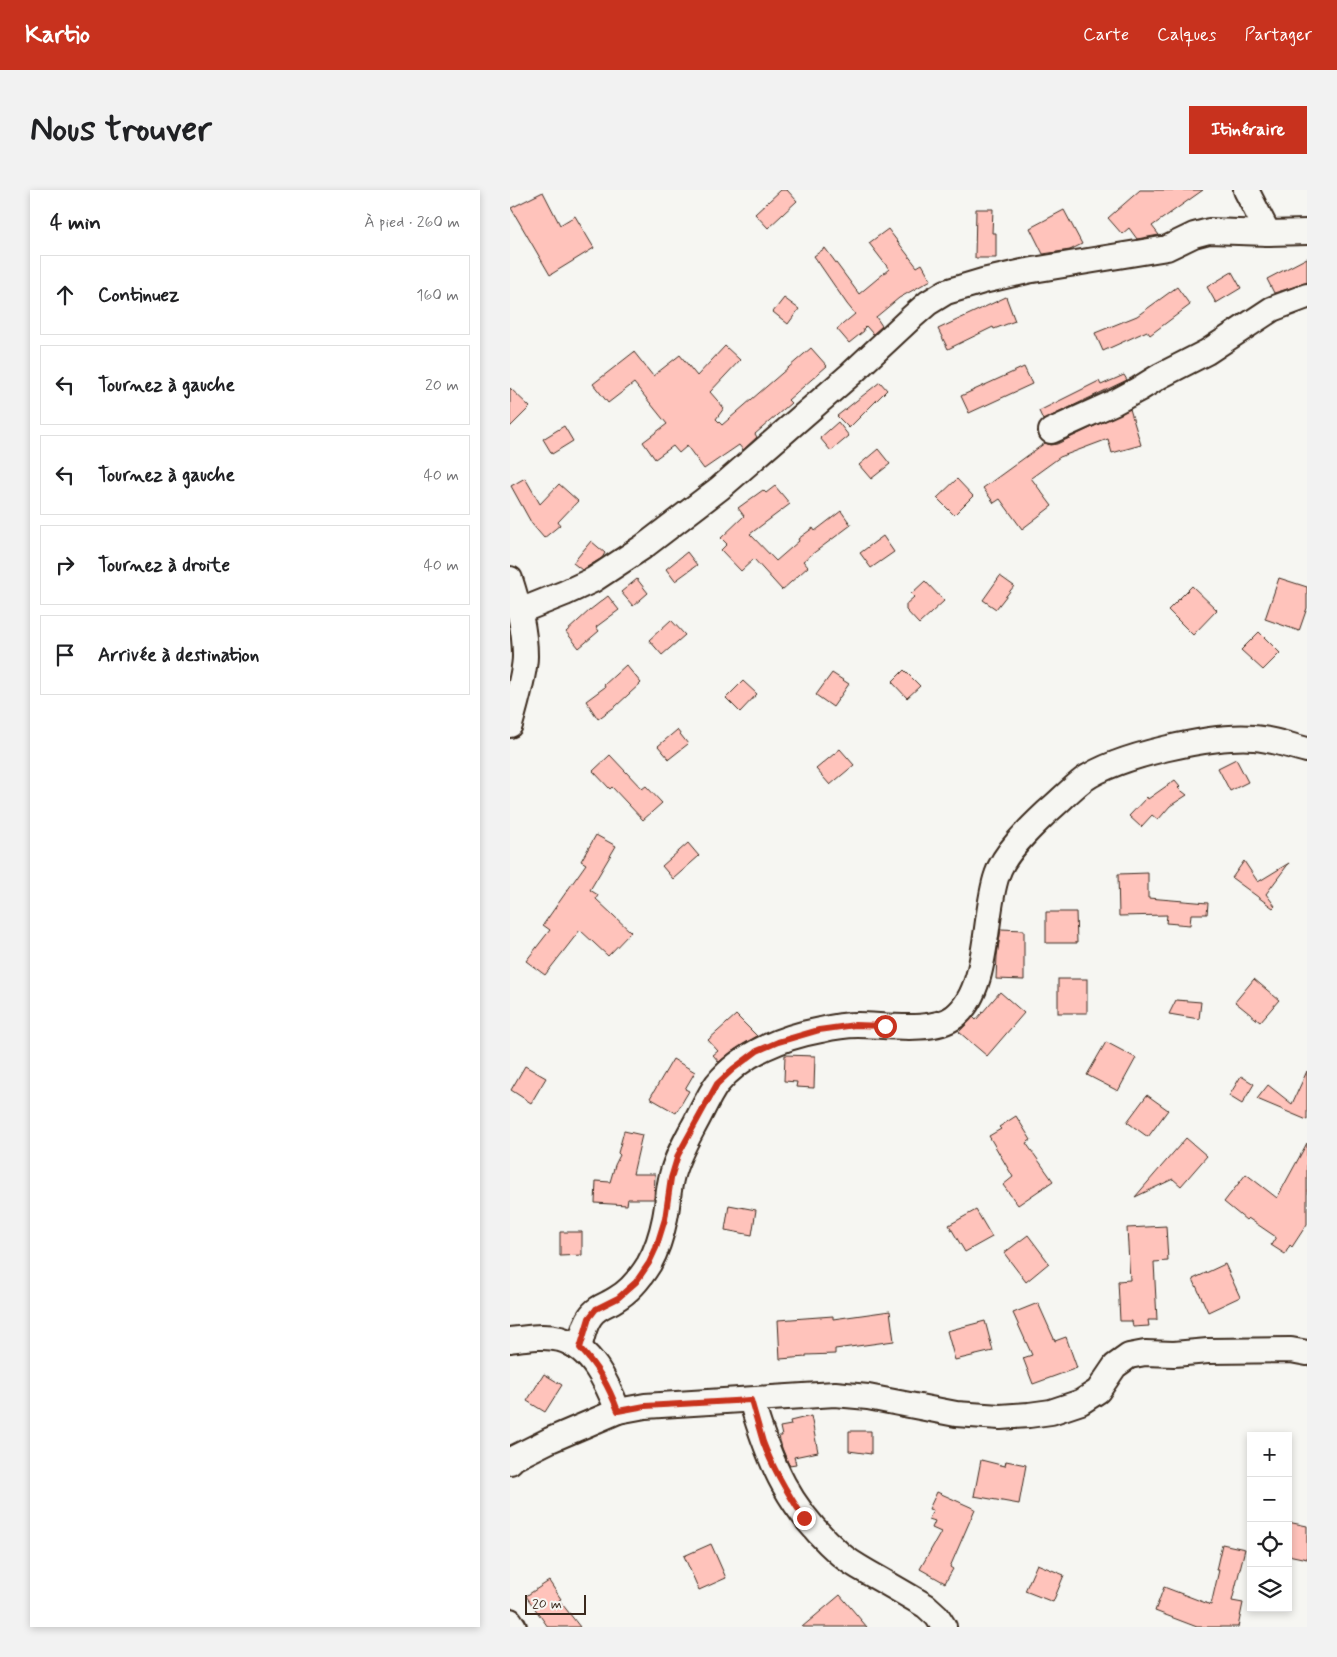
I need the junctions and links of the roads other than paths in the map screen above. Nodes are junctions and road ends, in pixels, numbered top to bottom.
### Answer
1 (1246, 190) edge
2 (1307, 232) edge
3 (1268, 233) junction
4 (1307, 296) edge
5 (1051, 431) dead end
6 (510, 579) edge
7 (520, 611) junction
8 (510, 725) edge
9 (1307, 750) edge
10 (510, 1340) edge
11 (580, 1348) junction
12 (1307, 1353) edge
13 (751, 1400) junction
14 (618, 1411) junction
15 (510, 1462) edge
16 (510, 1621) edge
17 (514, 1627) edge
18 (944, 1627) edge

1 - 3 street
2 - 3 street
3 - 7 street
4 - 5 street
6 - 7 street
7 - 8 street
9 - 11 street
10 - 11 street
11 - 14 street
12 - 13 street
13 - 14 street
13 - 18 street
14 - 15 street
16 - 17 street

